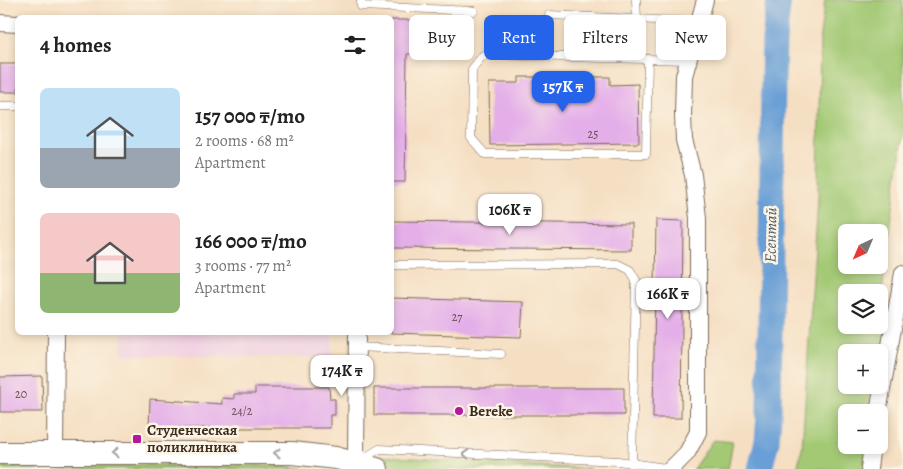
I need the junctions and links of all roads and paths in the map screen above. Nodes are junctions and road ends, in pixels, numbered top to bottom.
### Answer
1 (361, 0) edge
2 (636, 0) edge
3 (706, 0) edge
4 (474, 12) dead end
5 (637, 15) edge
6 (701, 15) edge
7 (0, 24) edge
8 (15, 24) edge
9 (648, 59) junction
10 (656, 59) edge
11 (687, 60) edge
12 (0, 106) edge
13 (15, 106) edge
14 (394, 265) edge
15 (903, 273) edge
16 (56, 335) edge
17 (357, 340) edge
18 (501, 354) dead end
19 (879, 404) edge
20 (0, 453) edge
21 (55, 453) junction
22 (871, 454) edge
23 (632, 464) junction
24 (367, 466) edge
25 (672, 469) edge
26 (869, 469) edge

1 - 4 lane
2 - 5 lane
3 - 6 street
7 - 8 street
9 - 9 lane
9 - 10 lane
11 - 25 street
12 - 13 lane
14 - 23 lane
15 - 19 street
16 - 21 street
17 - 18 lane
17 - 24 street
20 - 21 street
24 -> 21 street
22 - 26 street
23 -> 24 lane
23 - 25 lane

